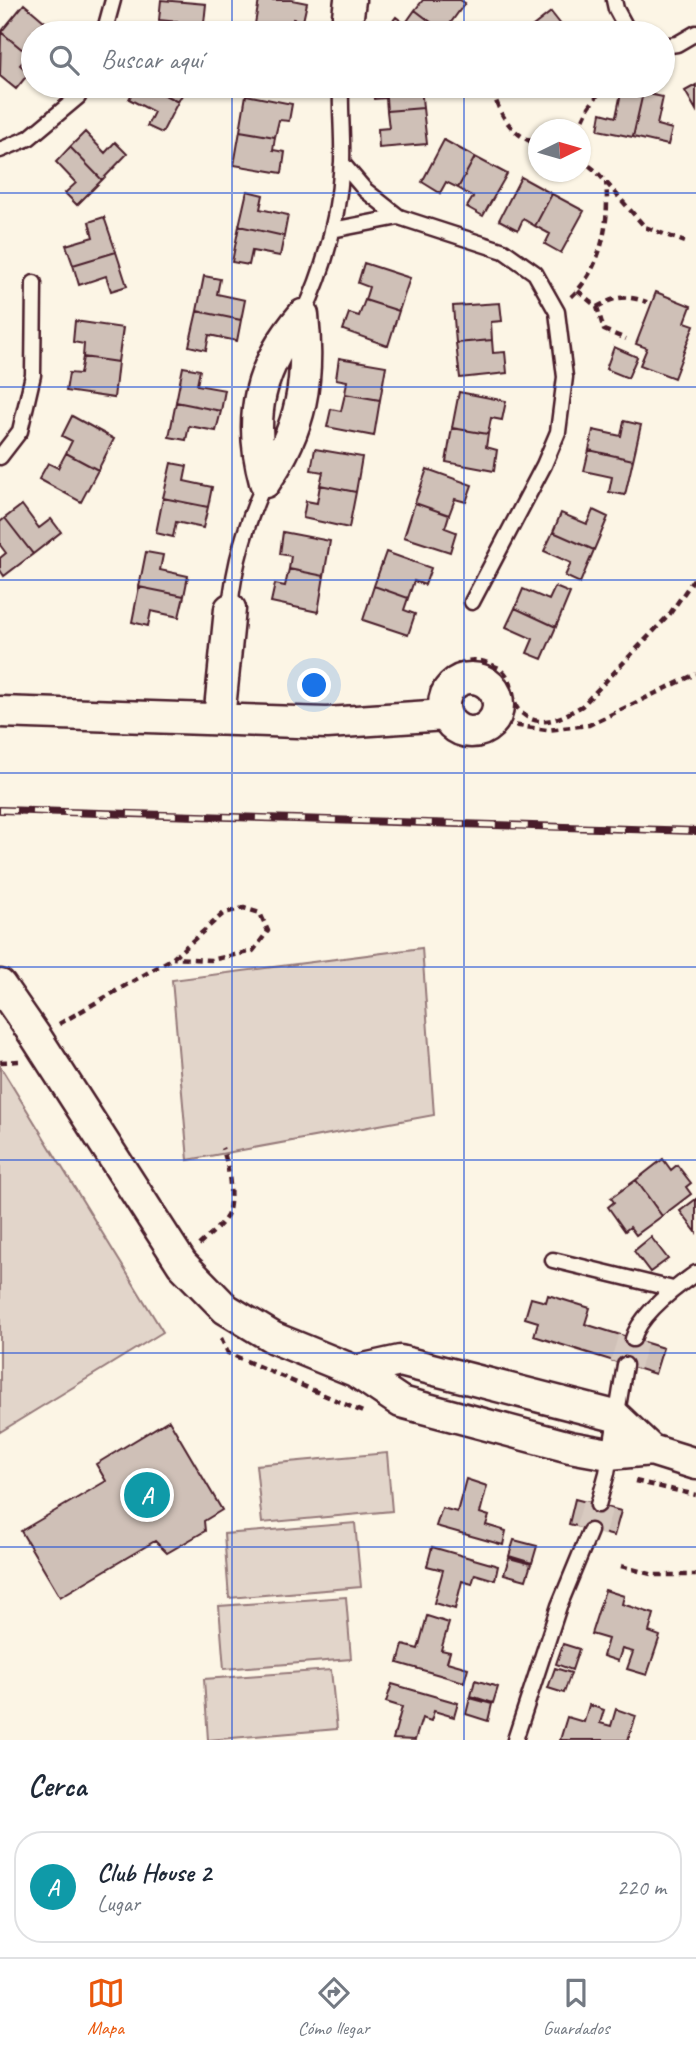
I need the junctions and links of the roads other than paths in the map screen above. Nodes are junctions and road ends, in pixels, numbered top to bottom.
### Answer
1 (113, 0) edge
2 (614, 0) edge
3 (107, 21) edge
4 (622, 21) edge
5 (696, 33) edge
6 (675, 44) edge
7 (77, 98) edge
8 (341, 98) edge
9 (0, 150) edge
10 (342, 163) junction
11 (399, 217) junction
12 (332, 230) junction
13 (34, 284) dead end
14 (303, 315) junction
15 (0, 457) edge
16 (265, 482) junction
17 (472, 602) dead end
18 (230, 609) joint
19 (435, 706) junction
20 (0, 712) edge
21 (219, 719) junction
22 (0, 985) edge
23 (553, 1261) dead end
24 (696, 1273) edge
25 (673, 1289) junction
26 (633, 1339) tunnel mouth
27 (625, 1365) tunnel mouth
28 (355, 1371) junction
29 (615, 1416) junction
30 (650, 1450) junction
31 (609, 1454) junction
32 (696, 1464) edge
33 (598, 1505) tunnel mouth
34 (590, 1531) tunnel mouth
35 (515, 1740) edge

1 - 3 lane
2 - 4 lane
5 - 6 lane
7 - 9 lane
8 - 10 lane
10 - 11 lane
10 - 12 lane
11 - 12 lane
11 - 17 lane
12 - 14 lane
13 - 15 lane
14 - 16 street
14 - 16 street
16 - 18 lane
18 - 21 street
19 - 19 street
19 - 21 street
20 - 21 street
22 - 28 street
23 - 25 lane
24 - 25 lane
25 - 26 lane
27 - 29 lane
28 - 29 street
28 - 31 street
29 - 30 street
29 - 31 lane
30 - 31 street
30 - 32 street
31 - 33 lane
34 - 35 lane

